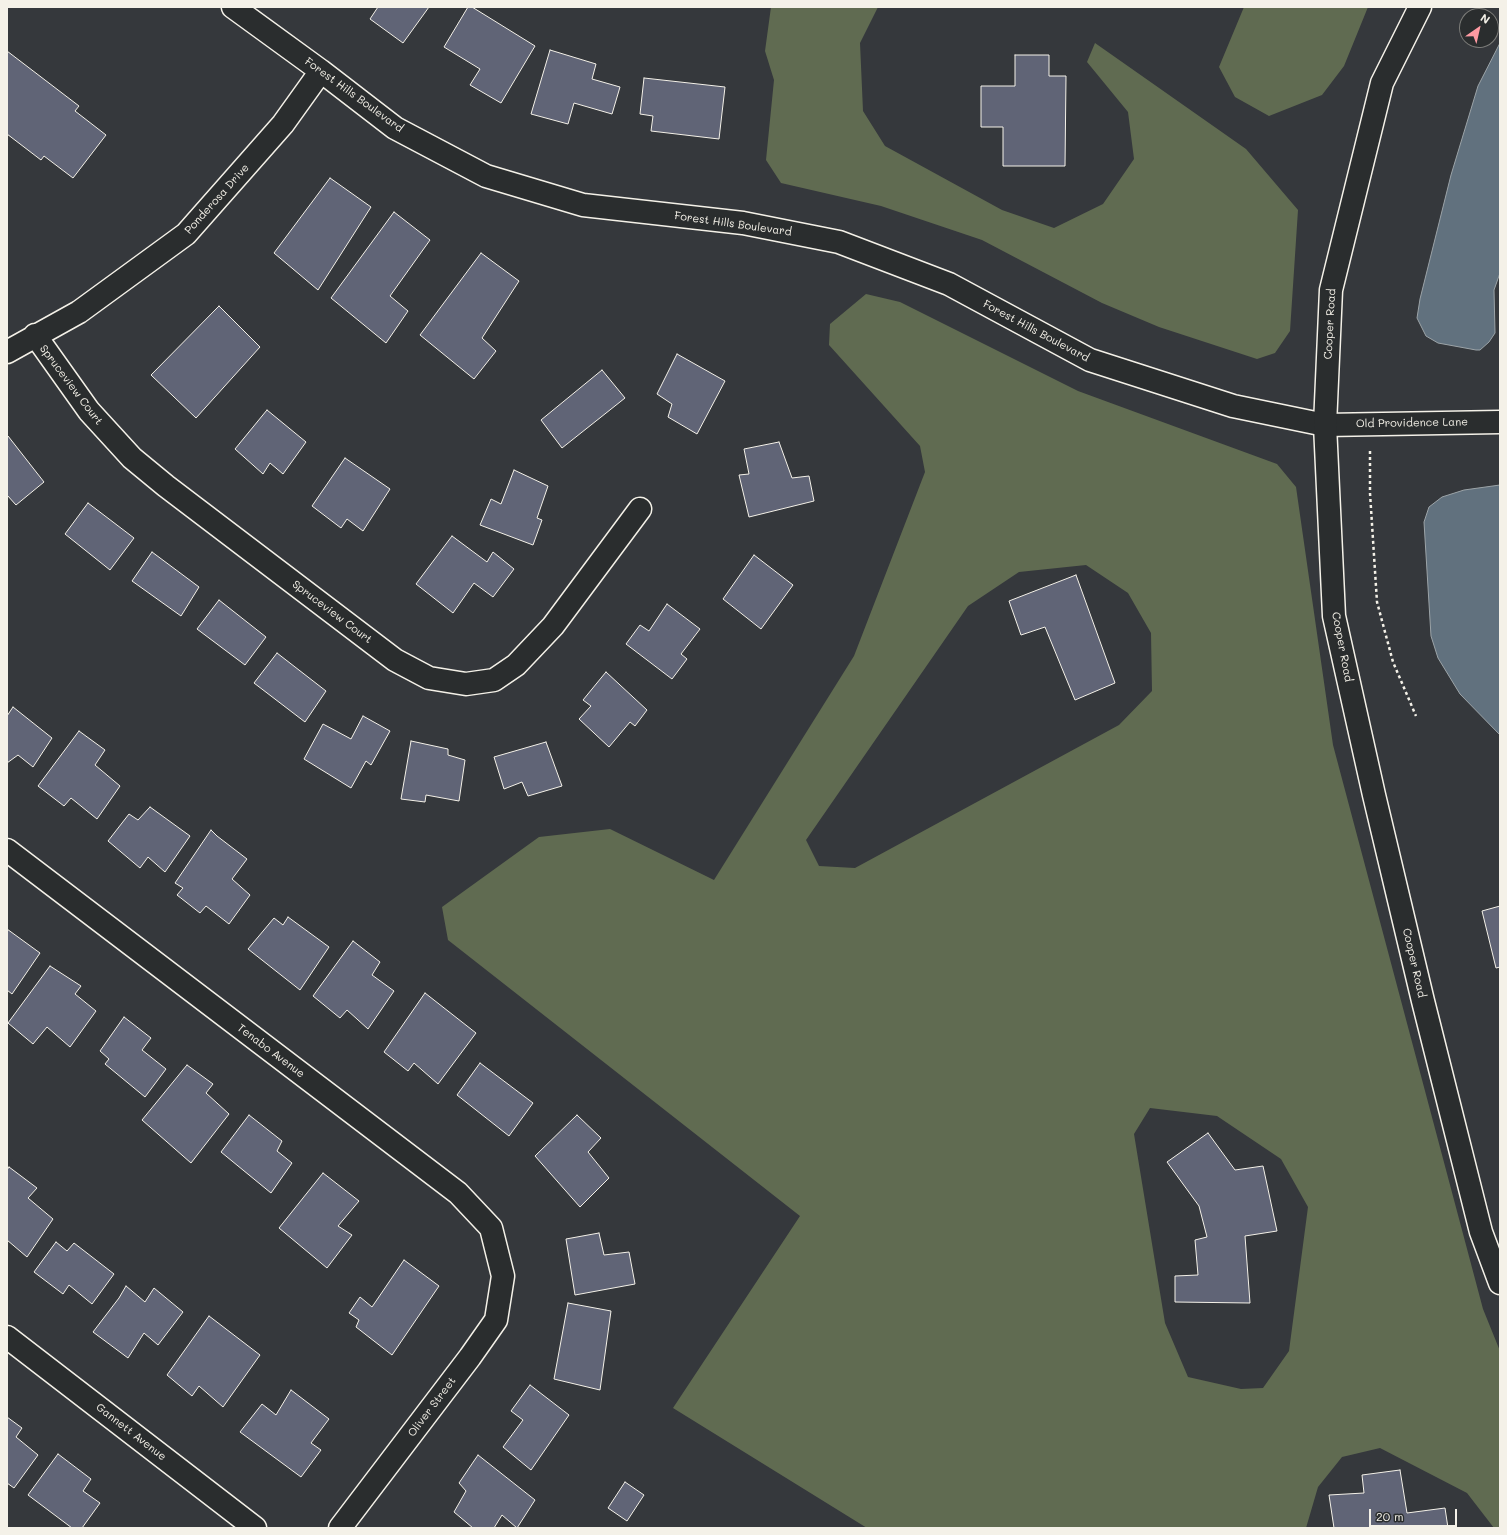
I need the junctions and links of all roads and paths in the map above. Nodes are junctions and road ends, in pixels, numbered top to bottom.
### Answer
1 (233, 7) edge
2 (1420, 7) edge
3 (321, 71) junction
4 (35, 335) junction
5 (7, 352) edge
6 (1500, 422) edge
7 (1371, 424) junction
8 (1325, 425) junction
9 (640, 509) dead end
10 (1416, 716) dead end
11 (7, 850) edge
12 (503, 1276) joint
13 (1500, 1284) edge
14 (7, 1337) edge
15 (255, 1528) edge
16 (340, 1528) edge

1 - 3 street, Forest Hills Boulevard
2 - 8 street, Cooper Road
3 - 4 street, Ponderosa Drive
3 - 8 street, Forest Hills Boulevard
4 - 5 street, Ponderosa Drive
4 - 9 street, Spruceview Court
6 - 7 street, Old Providence Lane
7 - 8 street, Old Providence Lane
7 - 10 path
8 - 13 street, Cooper Road
11 - 12 street, Tenabo Avenue
12 - 16 street, Oliver Street
14 - 15 street, Gannett Avenue

